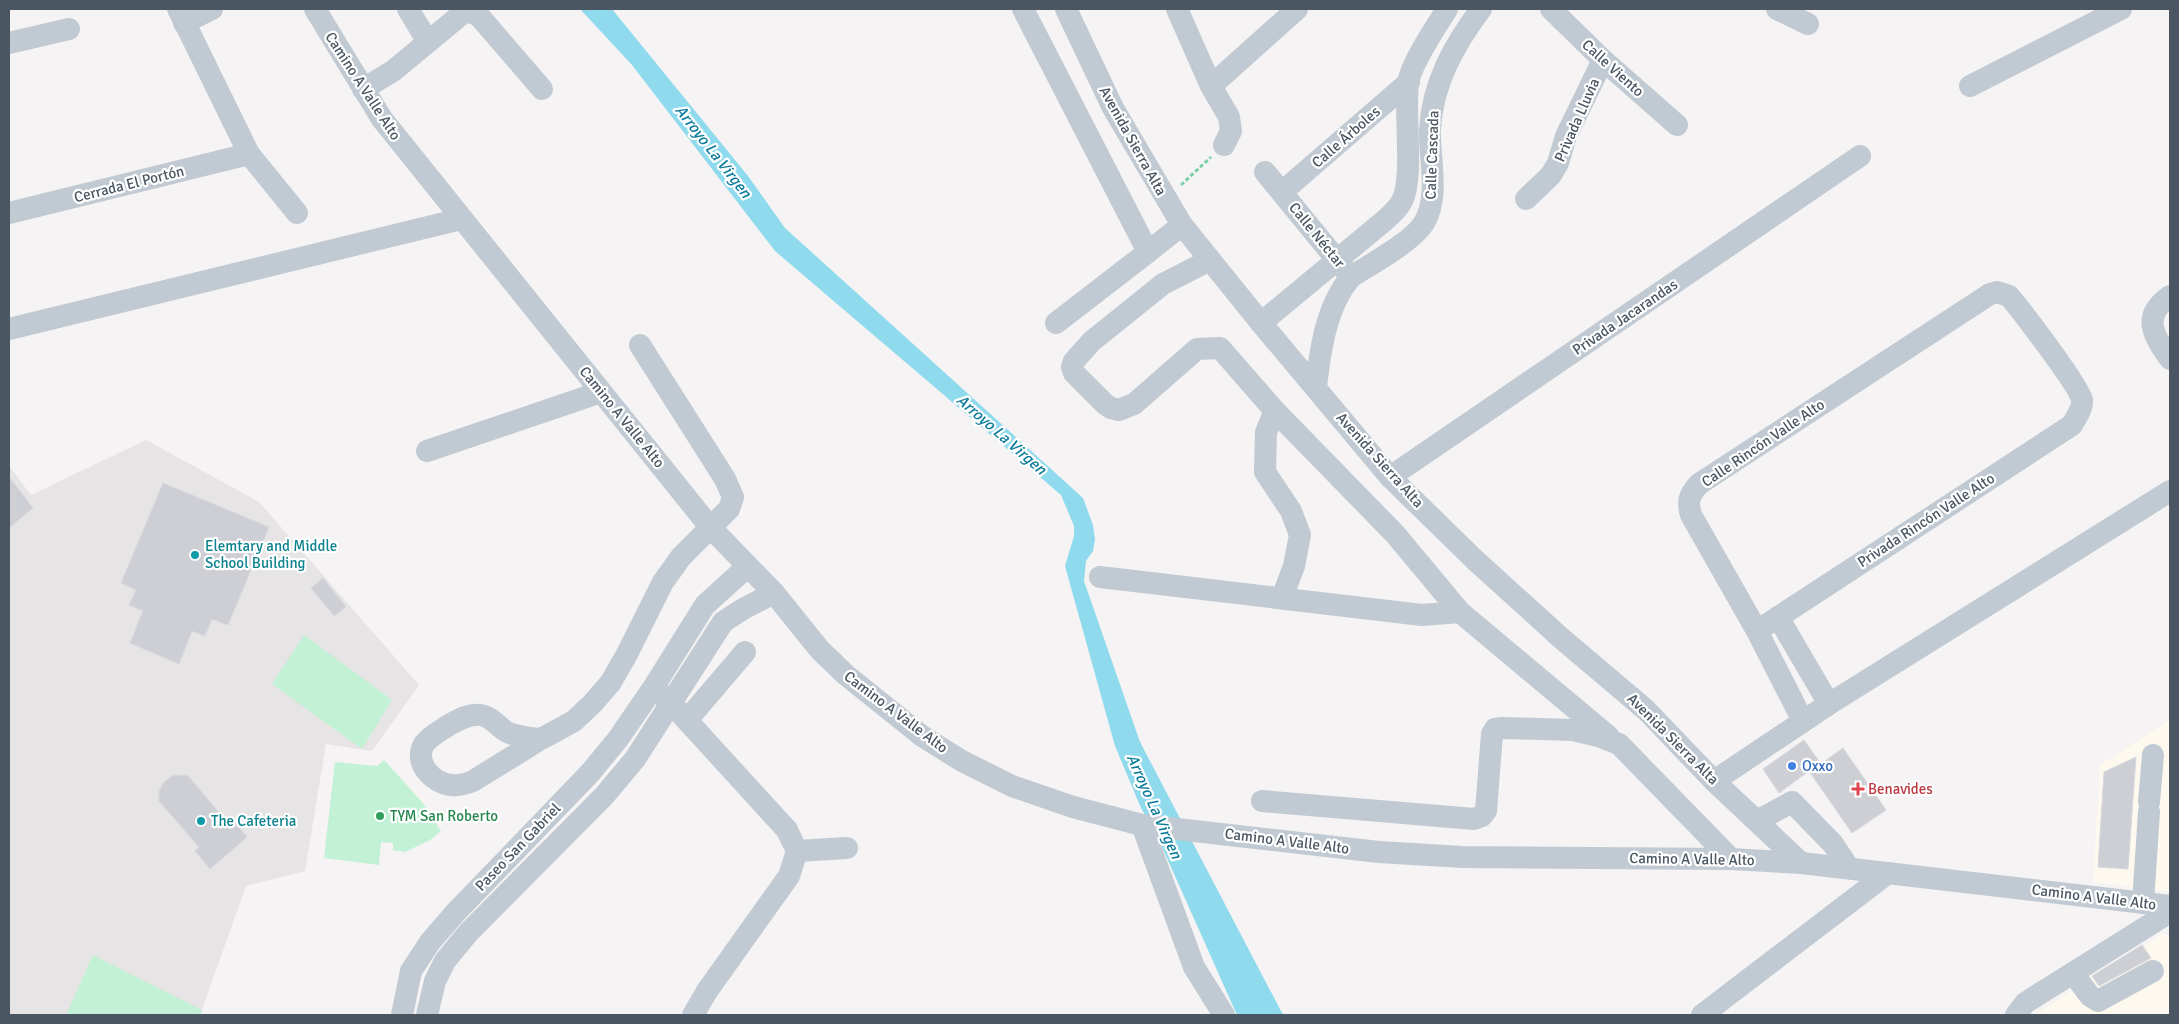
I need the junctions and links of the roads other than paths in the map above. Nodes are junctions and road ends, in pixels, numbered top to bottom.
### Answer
1 (212, 9) edge
2 (315, 9) edge
3 (408, 9) edge
4 (1023, 9) edge
5 (1066, 9) edge
6 (1177, 9) edge
7 (1297, 9) edge
8 (1447, 9) edge
9 (1481, 9) edge
10 (1551, 9) edge
11 (1777, 9) edge
12 (2121, 9) edge
13 (181, 16) edge
14 (1808, 24) dead end
15 (69, 29) dead end
16 (428, 42) junction
17 (9, 43) edge
18 (1603, 60) junction
19 (1408, 82) junction
20 (1212, 86) junction
21 (1970, 86) dead end
22 (363, 89) junction
23 (542, 89) dead end
24 (1676, 125) dead end
25 (1228, 138) road end
26 (249, 154) junction
27 (1860, 156) dead end
28 (1266, 172) dead end
29 (1407, 181) junction
30 (1432, 181) junction
31 (1282, 192) junction
32 (1526, 199) dead end
33 (9, 213) edge
34 (297, 213) dead end
35 (461, 218) junction
36 (1182, 225) junction
37 (1148, 252) junction
38 (1210, 260) junction
39 (1337, 260) junction
40 (1351, 278) junction
41 (2003, 293) joint
42 (2170, 296) edge
43 (1056, 323) dead end
44 (1261, 323) junction
45 (9, 329) edge
46 (640, 345) dead end
47 (2170, 359) edge
48 (1316, 387) junction
49 (602, 392) junction
50 (1275, 411) junction
51 (426, 451) dead end
52 (1390, 477) junction
53 (2170, 491) edge
54 (710, 527) junction
55 (748, 566) junction
56 (1100, 577) dead end
57 (774, 593) junction
58 (1282, 598) junction
59 (705, 605) junction
60 (1460, 612) junction
61 (1778, 617) junction
62 (723, 622) junction
63 (1757, 631) junction
64 (745, 652) dead end
65 (653, 688) junction
66 (671, 703) junction
67 (1829, 704) junction
68 (687, 720) junction
69 (1803, 721) junction
70 (541, 739) junction
71 (1618, 744) junction
72 (2153, 755) dead end
73 (1714, 781) junction
74 (1262, 800) dead end
75 (1757, 821) junction
76 (542, 822) junction
77 (1145, 825) junction
78 (558, 840) junction
79 (847, 848) dead end
80 (797, 851) junction
81 (1732, 859) junction
82 (1801, 863) junction
83 (1849, 868) junction
84 (1888, 872) junction
85 (2143, 903) junction
86 (2170, 906) edge
87 (2170, 912) edge
88 (412, 971) junction
89 (2152, 971) dead end
90 (2073, 973) junction
91 (435, 981) junction
92 (402, 1015) edge
93 (427, 1015) edge
94 (693, 1015) edge
95 (1224, 1015) edge
96 (1702, 1015) edge
97 (2016, 1015) edge

1 - 13 street
2 - 22 street, Camino A Valle Alto
3 - 16 street
4 - 37 street
5 - 36 street, Avenida Sierra Alta
6 - 20 street
7 - 20 street
8 - 19 street, Calle Cascada
9 - 30 street, Calle Cascada
10 - 18 street, Calle Viento
11 - 14 street
12 - 21 street
13 - 26 street
15 - 17 street
16 - 22 street
16 - 23 street
18 - 24 street, Calle Viento
18 - 32 street, Privada Lluvia
19 - 29 street, Calle Cascada
19 - 31 street, Calle Árboles
20 - 25 street
22 - 35 street, Camino A Valle Alto
26 - 33 street, Cerrada El Portón
26 - 34 street
27 - 52 street, Privada Jacarandas
28 - 31 street, Calle Néctar
29 - 30 street
29 - 39 street, Calle Cascada
30 - 40 street, Calle Cascada
31 - 39 street, Calle Néctar
35 - 45 street
35 - 49 street, Camino A Valle Alto
36 - 37 street
36 - 38 street, Avenida Sierra Alta
37 - 43 street
38 - 44 street, Avenida Sierra Alta
38 - 50 street
39 - 40 street, Calle Néctar
39 - 44 street, Calle Cascada
40 - 48 street, Calle Cascada
41 - 61 street, Privada Rincón Valle Alto
41 - 63 street, Calle Rincón Valle Alto
42 - 47 street
44 - 48 street, Avenida Sierra Alta
46 - 54 street
48 - 52 street, Avenida Sierra Alta
49 - 51 street
49 - 54 street, Camino A Valle Alto
50 - 58 street
50 - 60 street
52 - 73 street, Avenida Sierra Alta
53 - 67 street
54 - 55 street, Camino A Valle Alto
54 - 70 street
55 - 57 street, Camino A Valle Alto
55 - 59 street, Paseo San Gabriel
56 - 58 street
57 - 62 street, Paseo San Gabriel
57 - 77 street, Camino A Valle Alto
58 - 60 street
59 - 62 street
59 - 65 street, Paseo San Gabriel
60 - 71 street
61 - 63 street, Privada Rincón Valle Alto
61 - 67 street
62 - 66 street, Paseo San Gabriel
63 - 69 street, Calle Rincón Valle Alto
64 - 68 street
65 - 66 street
65 - 76 street, Paseo San Gabriel
66 - 68 street
66 - 78 street, Paseo San Gabriel
67 - 69 street
68 - 80 street
69 - 73 street
70 - 70 street
71 - 74 street
71 - 81 street
72 - 85 street
73 - 75 street, Avenida Sierra Alta
75 - 82 street, Avenida Sierra Alta
75 - 83 street
76 - 78 street
76 - 88 street, Paseo San Gabriel
77 - 81 street, Camino A Valle Alto
77 - 95 street
78 - 91 street, Paseo San Gabriel
79 - 80 street
80 - 94 street
81 - 82 street, Camino A Valle Alto
82 - 83 street, Camino A Valle Alto
83 - 84 street, Camino A Valle Alto
84 - 85 street, Camino A Valle Alto
84 - 96 street
85 - 86 street, Camino A Valle Alto
87 - 90 street
88 - 91 street
88 - 92 street, Paseo San Gabriel
89 - 90 street
90 - 97 street
91 - 93 street, Paseo San Gabriel

